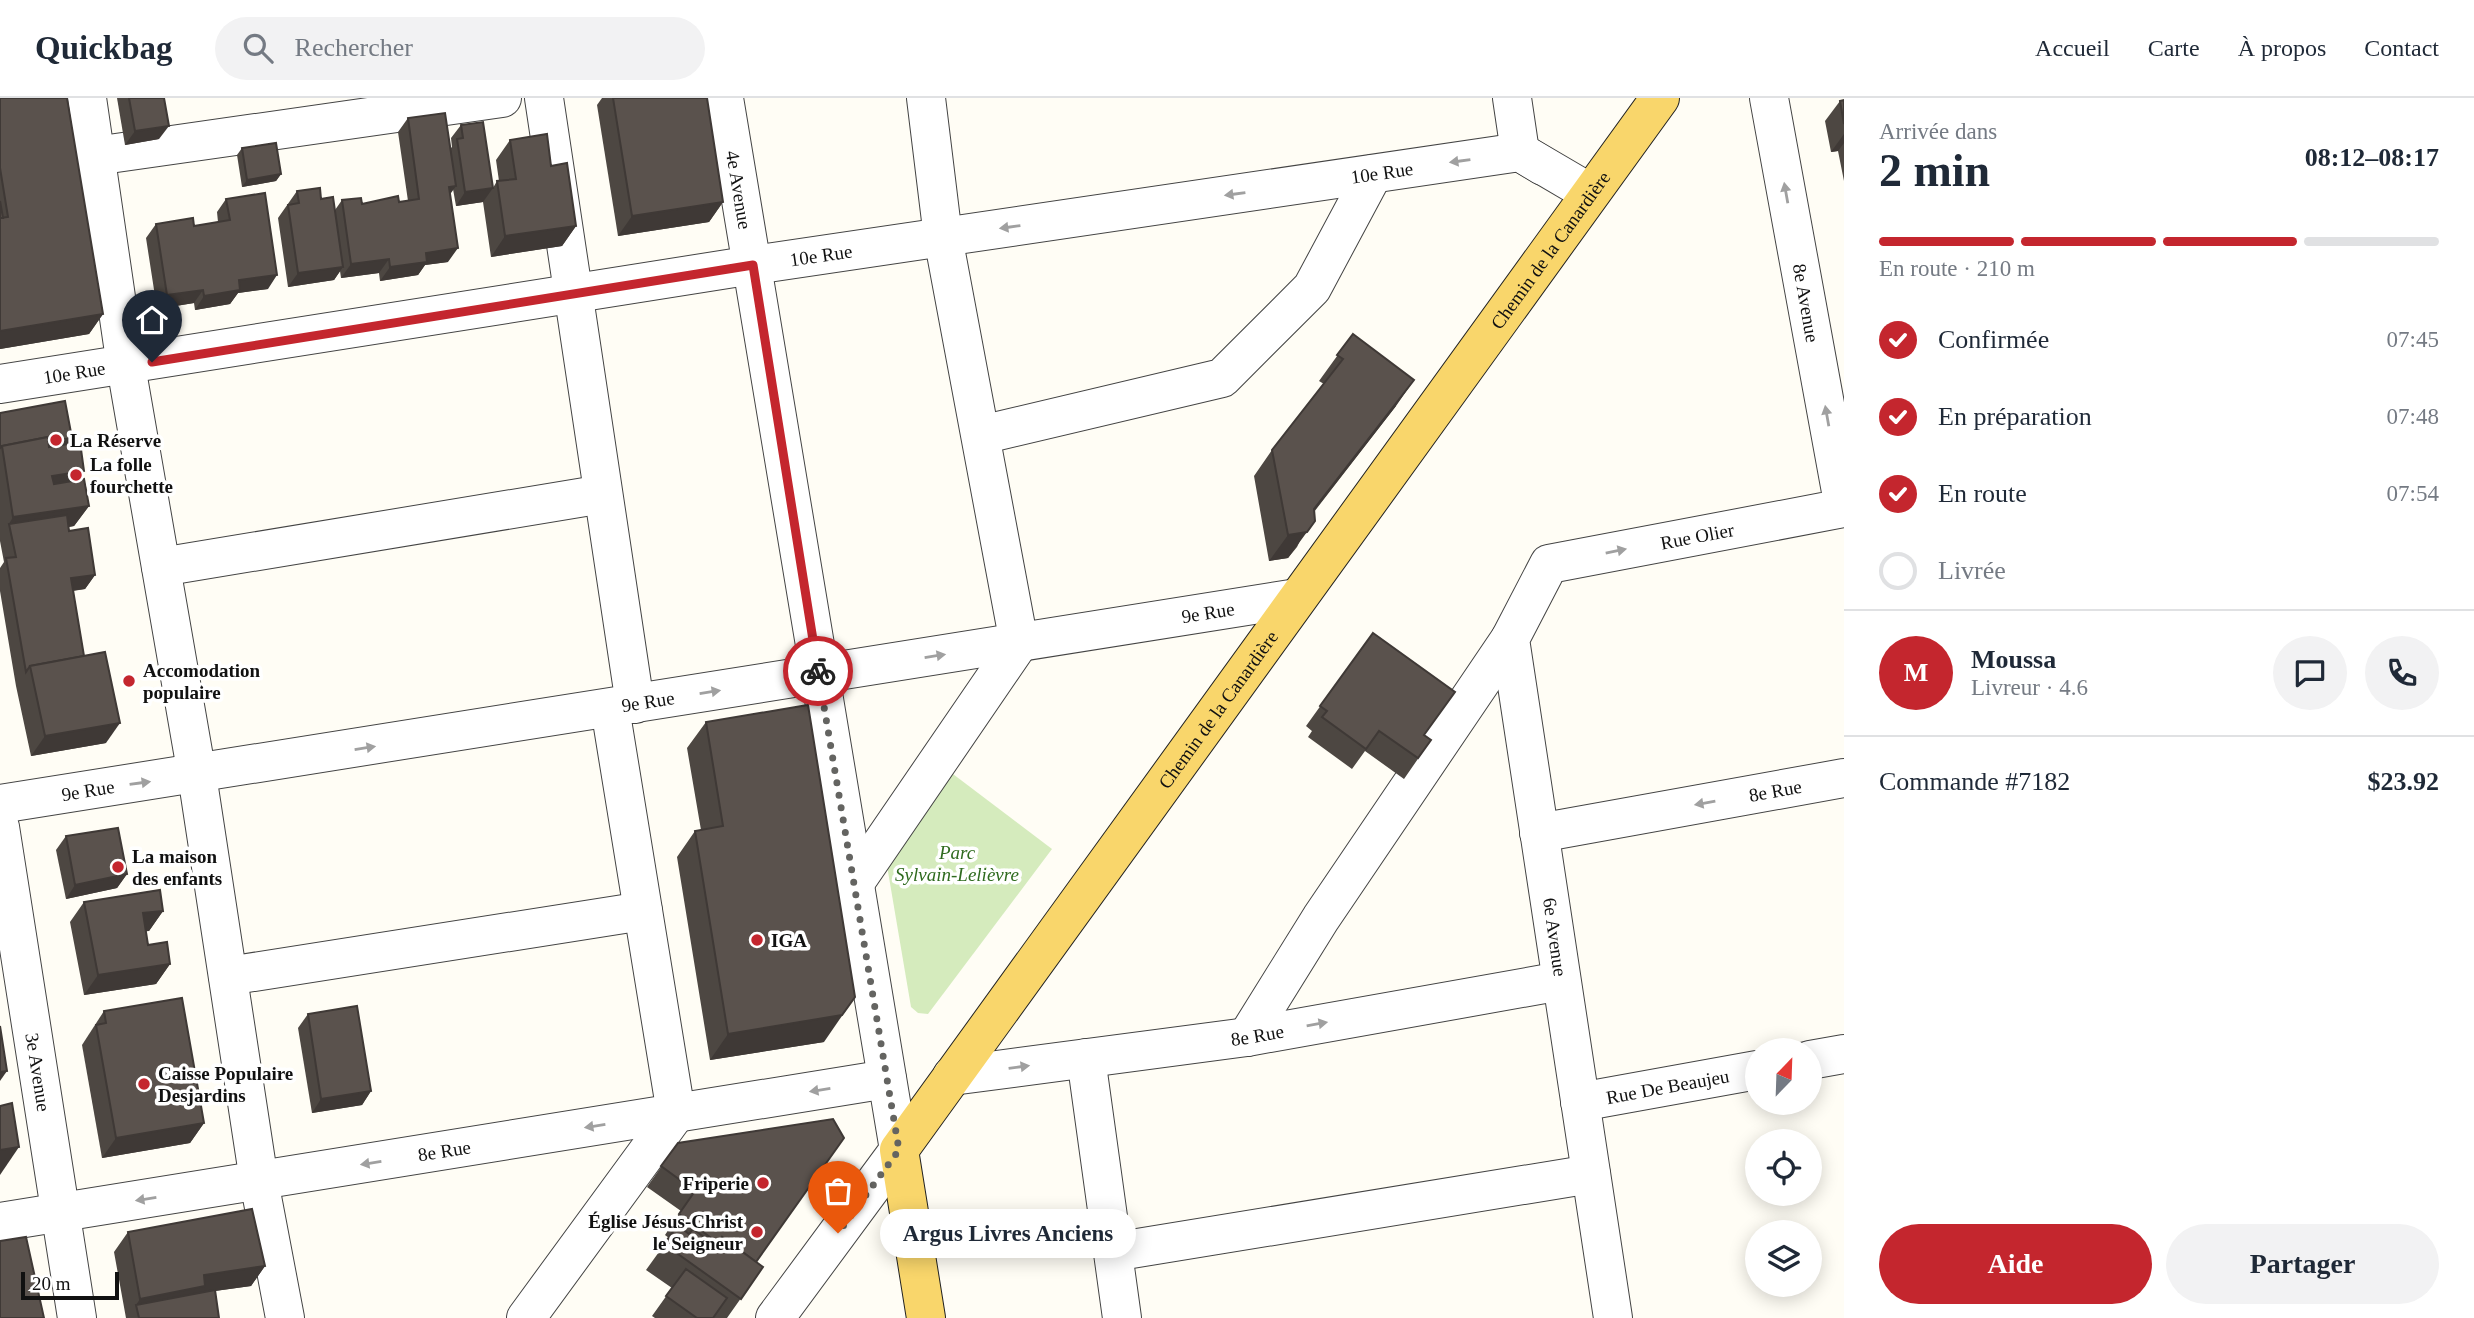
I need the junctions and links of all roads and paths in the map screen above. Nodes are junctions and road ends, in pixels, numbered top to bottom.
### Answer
1 (87, 98) edge
2 (502, 98) edge
3 (544, 98) edge
4 (724, 98) edge
5 (926, 98) edge
6 (1512, 98) edge
7 (1660, 98) edge
8 (1769, 98) edge
9 (1520, 152) junction
10 (95, 156) junction
11 (1373, 174) junction
12 (1590, 193) junction
13 (943, 237) junction
14 (753, 265) junction
15 (572, 294) junction
16 (126, 366) junction
17 (0, 384) edge
18 (981, 435) junction
19 (603, 494) junction
20 (1844, 508) edge
21 (161, 567) junction
22 (1297, 598) junction
23 (1510, 639) junction
24 (1019, 643) junction
25 (819, 674) junction
26 (623, 706) junction
27 (197, 775) junction
28 (1844, 778) edge
29 (0, 804) edge
30 (0, 827) edge
31 (1539, 833) junction
32 (854, 884) junction
33 (643, 911) junction
34 (228, 976) junction
35 (1561, 981) junction
36 (1247, 1037) junction
37 (1844, 1054) edge
38 (1086, 1058) junction
39 (1822, 1058) edge
40 (1745, 1072) edge
41 (952, 1076) junction
42 (887, 1079) junction
43 (1580, 1101) junction
44 (676, 1113) junction
45 (899, 1150) junction
46 (1591, 1174) junction
47 (259, 1181) junction
48 (60, 1212) junction
49 (0, 1222) edge
50 (1113, 1252) junction
51 (78, 1318) edge
52 (285, 1318) edge
53 (526, 1318) edge
54 (775, 1318) edge
55 (926, 1318) edge
56 (1122, 1318) edge
57 (1613, 1318) edge

1 - 10 street
2 - 10 street
3 - 15 street
4 - 14 street, 4e Avenue
5 - 13 street
6 - 9 street
7 - 12 main road, Chemin de la Canardière
20 -> 8 street, 8e Avenue
9 -> 11 street, 10e Rue
9 - 12 street
10 - 16 street
11 -> 13 street, 10e Rue
11 - 18 street
12 - 22 main road, Chemin de la Canardière
13 - 14 street, 10e Rue
13 - 18 street
14 - 15 street, 10e Rue
14 - 25 street, 4e Avenue
15 - 16 street, 10e Rue
15 - 19 street
16 - 17 street, 10e Rue
16 - 21 street
18 - 24 street
19 - 21 street
19 - 26 street
23 -> 20 street, Rue Olier
21 - 27 street
22 - 24 street, 9e Rue
22 - 41 main road, Chemin de la Canardière
23 - 31 street, 6e Avenue
23 - 36 street
25 -> 24 street, 9e Rue
24 - 32 street
26 -> 25 street, 9e Rue
25 - 32 street, 4e Avenue
27 -> 26 street, 9e Rue
26 - 33 street
29 -> 27 street, 9e Rue
27 - 34 street
28 -> 31 street, 8e Rue
30 - 48 street, 3e Avenue
31 - 35 street, 6e Avenue
32 - 42 street, 4e Avenue
33 - 34 street
33 - 44 street
34 - 47 street
36 -> 35 street, 8e Rue
35 - 43 street, 6e Avenue
36 - 38 street, 8e Rue
37 - 39 street
41 -> 38 street, 8e Rue
38 - 50 street
40 - 43 street, Rue De Beaujeu
41 - 45 main road, Chemin de la Canardière
42 -> 44 street, 8e Rue
42 - 45 street, 4e Avenue
43 - 46 street, 6e Avenue
44 -> 47 street, 8e Rue
44 - 53 street
45 - 54 street, Chemin de la Canardière
45 - 55 main road, 4e Avenue
46 - 50 street
46 - 57 street, 6e Avenue
47 -> 48 street, 8e Rue
47 - 52 street
48 - 49 street, 8e Rue
48 - 51 street, 3e Avenue
50 - 56 street

